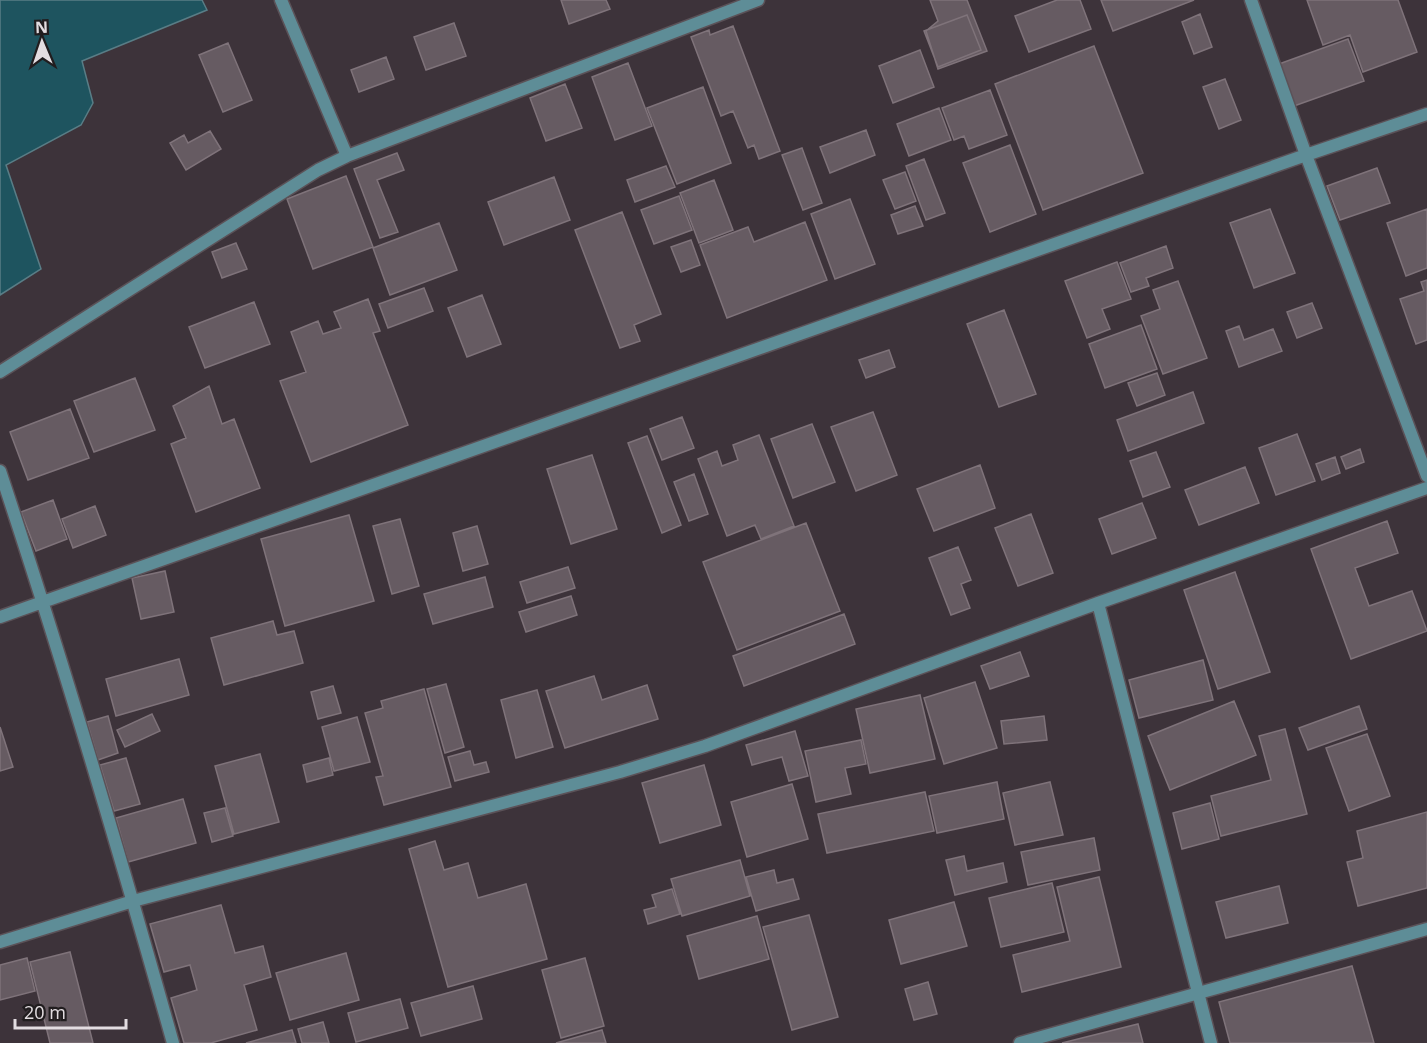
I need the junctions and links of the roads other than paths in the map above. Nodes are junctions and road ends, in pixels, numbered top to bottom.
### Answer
1 (281, 0) edge
2 (758, 0) edge
3 (1251, 0) edge
4 (1427, 114) edge
5 (1306, 155) junction
6 (347, 156) junction
7 (0, 372) edge
8 (0, 471) edge
9 (1427, 476) edge
10 (1427, 488) edge
11 (44, 603) junction
12 (1098, 603) junction
13 (0, 617) edge
14 (133, 901) junction
15 (1427, 929) edge
16 (0, 942) edge
17 (1198, 994) junction
18 (173, 1043) edge
19 (1020, 1043) edge
20 (1211, 1043) edge

1 - 6 street
2 - 6 street
3 - 5 street
4 - 5 street
5 - 9 street
5 - 11 street
6 - 7 street
8 - 11 street
10 - 12 street
11 - 13 street
11 - 14 street
12 - 14 street
12 - 17 street
14 - 16 street
14 - 18 street
15 - 17 street
17 - 19 street
17 - 20 street

